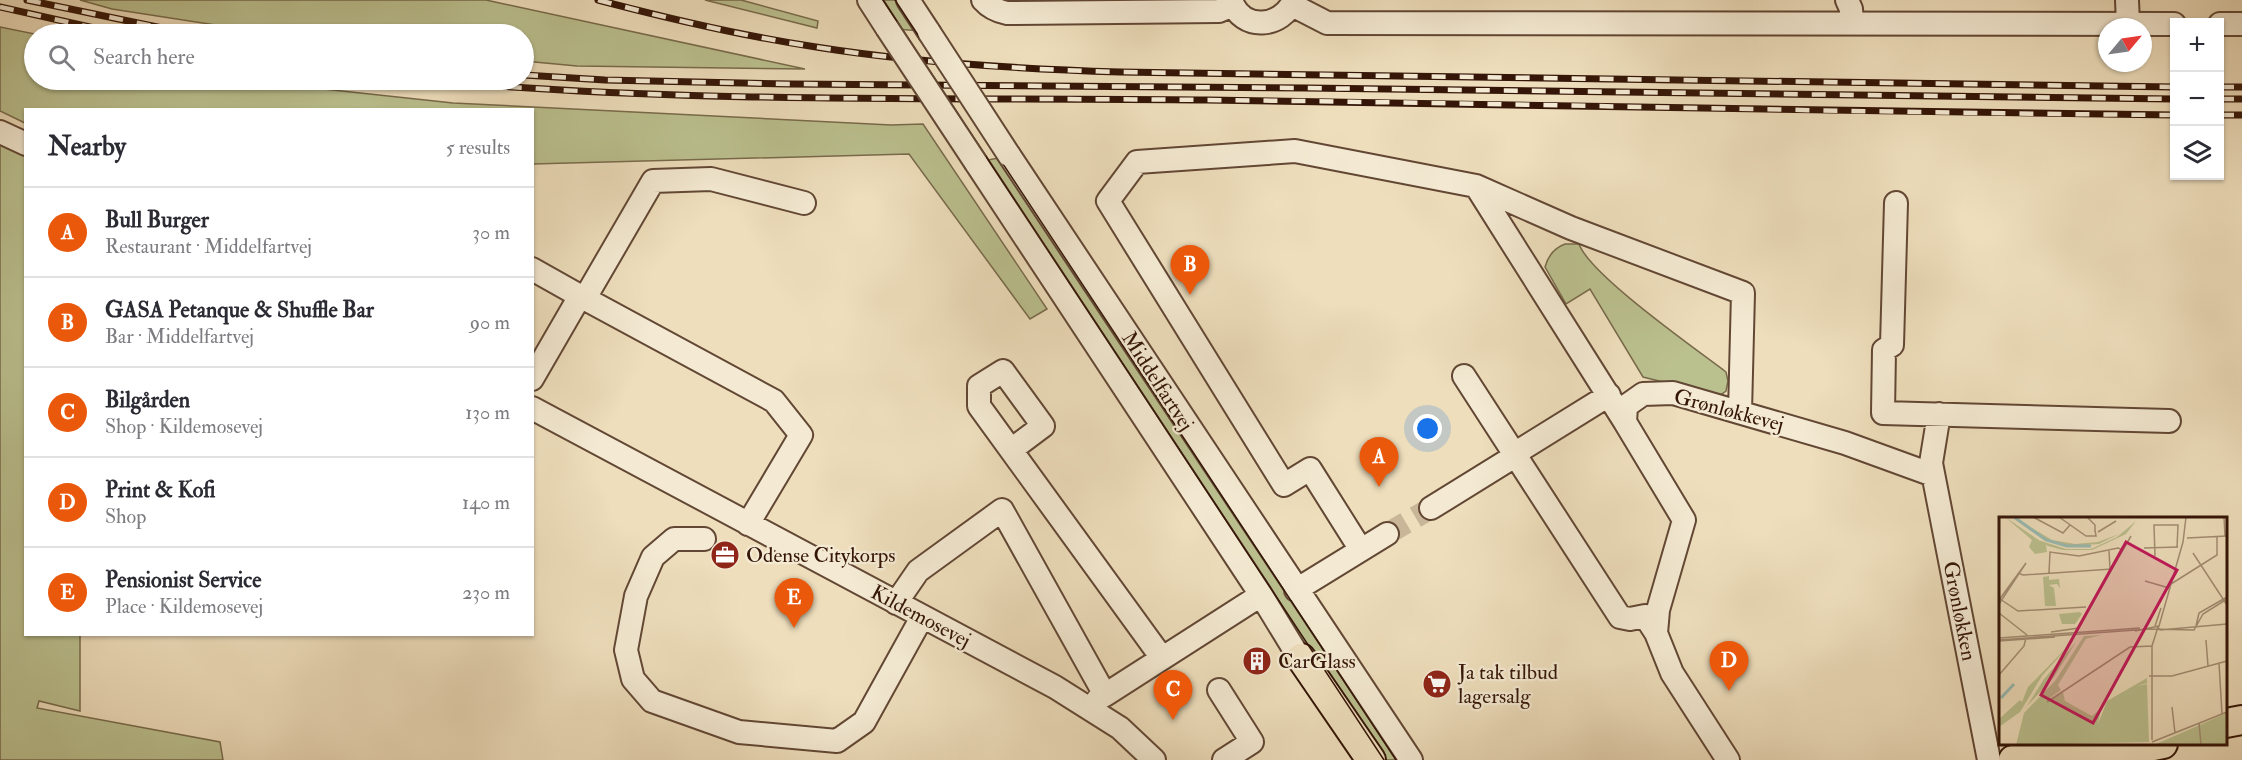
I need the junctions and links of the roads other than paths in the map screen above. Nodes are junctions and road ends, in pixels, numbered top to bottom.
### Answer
1 (869, 0) edge
2 (908, 0) edge
3 (983, 0) edge
4 (1847, 0) edge
5 (2127, 0) edge
6 (1293, 2) edge
7 (1232, 3) edge
8 (2128, 18) edge
9 (1852, 23) junction
10 (2098, 24) edge
11 (2152, 24) edge
12 (2170, 24) edge
13 (2224, 24) edge
14 (2242, 24) edge
15 (0, 132) edge
16 (24, 143) edge
17 (1476, 186) junction
18 (804, 203) dead end
19 (1896, 203) dead end
20 (534, 270) edge
21 (582, 297) junction
22 (534, 376) edge
23 (1464, 376) dead end
24 (1609, 395) junction
25 (534, 409) edge
26 (1740, 412) junction
27 (1939, 414) junction
28 (2169, 421) dead end
29 (1625, 422) junction
30 (1011, 450) dead end
31 (1515, 455) junction
32 (1932, 469) junction
33 (1431, 508) tunnel mouth
34 (748, 524) junction
35 (1387, 534) tunnel mouth
36 (704, 539) dead end
37 (1361, 550) junction
38 (1296, 590) junction
39 (1261, 595) junction
40 (896, 603) junction
41 (922, 617) junction
42 (1656, 633) junction
43 (1162, 658) junction
44 (1301, 658) junction
45 (1220, 690) dead end
46 (1099, 702) junction
47 (2242, 720) edge
48 (2227, 723) edge
49 (2085, 745) edge
50 (2158, 745) edge
51 (1722, 758) edge
52 (1154, 760) edge
53 (1224, 760) edge
54 (1354, 760) edge
55 (1371, 760) edge
56 (1411, 760) edge
57 (1989, 760) edge
58 (2013, 760) edge
59 (2086, 760) edge

1 - 39 street, Middelfartvej, bridge
2 - 38 street, Middelfartvej, bridge
3 - 7 street
4 - 9 street
5 - 8 street
6 - 7 street
6 - 9 street
9 - 10 street
11 - 12 street
13 - 14 street
15 - 16 street
17 - 24 street
17 - 26 street
17 - 37 street
18 - 21 street
19 - 27 street
20 - 21 street
21 - 22 street
21 - 34 street
23 - 31 street
24 - 29 street
24 - 31 street
25 - 34 street, Kildemosevej
26 - 29 street, Grønløkkevej
26 - 32 street, Grønløkkevej
27 - 28 street
27 - 32 street
29 - 42 street
30 - 43 street
31 - 33 street
31 - 42 street
32 - 57 street, Grønløkken
34 - 40 street, Kildemosevej
35 - 37 street
36 - 41 street
37 - 38 street
38 - 56 street, Middelfartvej
39 - 43 street
39 - 44 street, Middelfartvej
40 - 41 street, Kildemosevej
40 - 46 street
41 - 46 street, Kildemosevej
42 - 51 street
43 - 46 street
44 - 54 street, Middelfartvej
44 - 55 main road
45 - 53 street
46 - 52 street, Kildemosevej
47 - 48 main road
49 - 58 main road
50 - 59 main road

